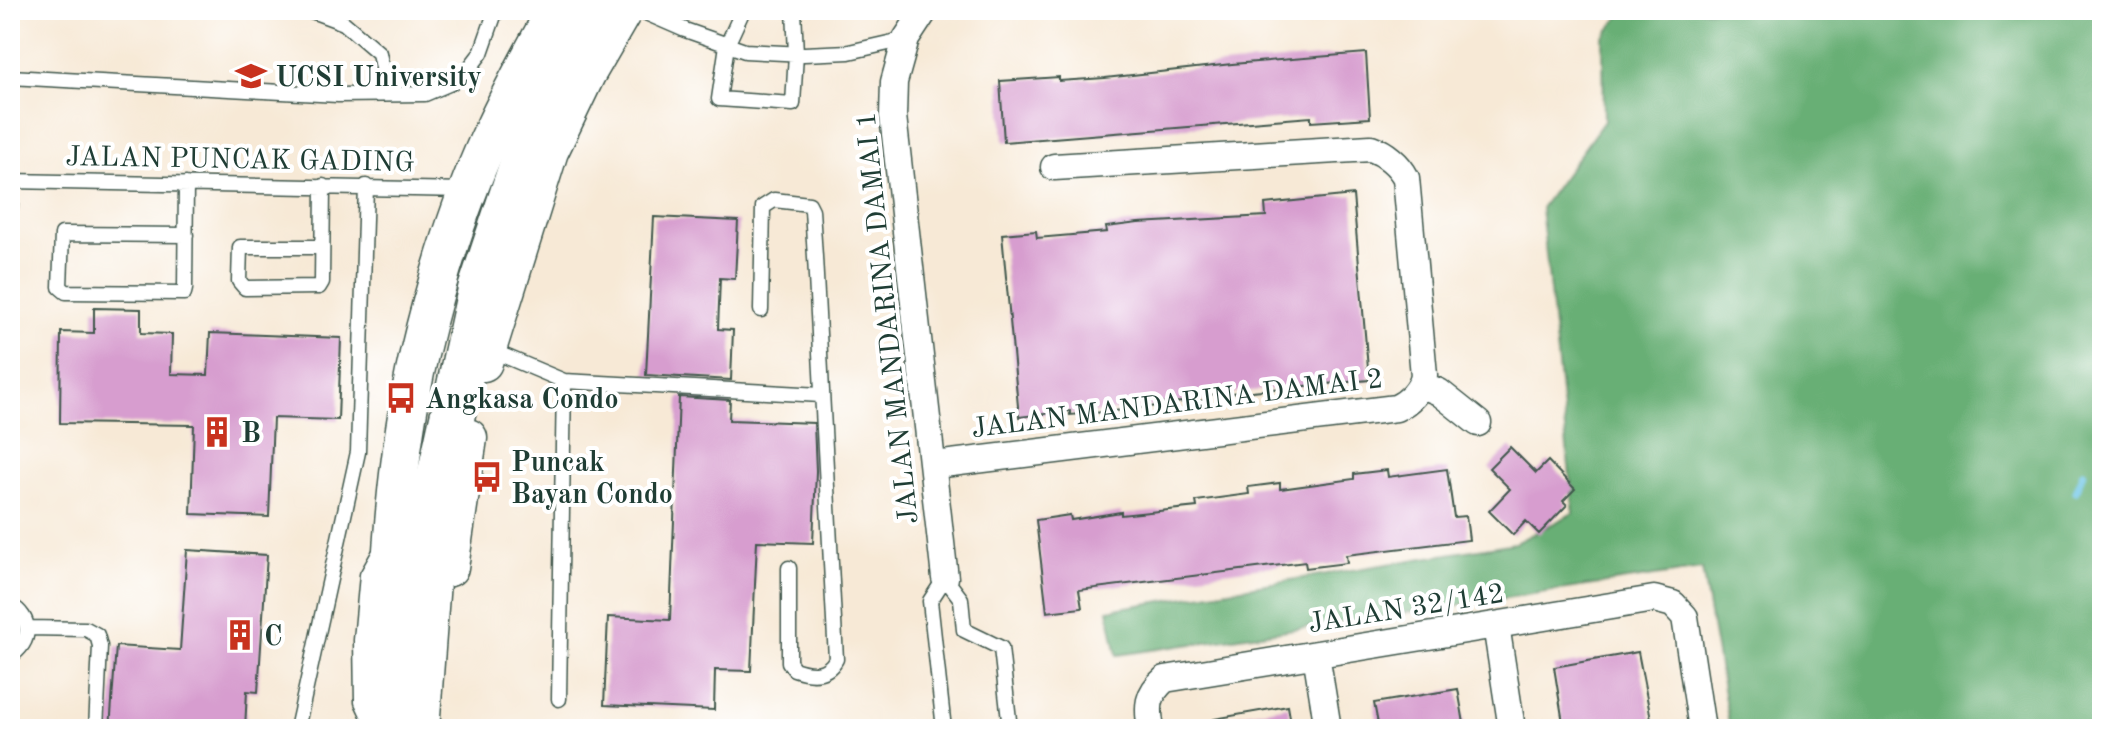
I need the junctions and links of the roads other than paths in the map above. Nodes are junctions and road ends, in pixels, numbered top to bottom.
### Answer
1 (309, 10) edge
2 (496, 10) edge
3 (556, 10) edge
4 (582, 10) edge
5 (592, 10) edge
6 (623, 10) edge
7 (639, 10) edge
8 (743, 10) edge
9 (794, 10) edge
10 (925, 10) edge
11 (906, 39) junction
12 (727, 45) junction
13 (796, 54) junction
14 (10, 77) edge
15 (387, 93) junction
16 (1054, 167) dead end
17 (11, 181) edge
18 (186, 184) junction
19 (323, 186) junction
20 (366, 186) junction
21 (469, 190) junction
22 (10, 220) edge
23 (186, 235) junction
24 (322, 247) junction
25 (761, 310) dead end
26 (486, 348) junction
27 (564, 381) junction
28 (1422, 385) junction
29 (821, 395) junction
30 (1478, 423) dead end
31 (935, 465) junction
32 (393, 529) junction
33 (789, 568) dead end
34 (945, 578) junction
35 (10, 605) edge
36 (1496, 625) junction
37 (28, 628) junction
38 (1316, 654) junction
39 (10, 656) edge
40 (559, 699) dead end
41 (96, 729) edge
42 (297, 729) edge
43 (374, 729) edge
44 (382, 729) edge
45 (408, 729) edge
46 (417, 729) edge
47 (434, 729) edge
48 (944, 729) edge
49 (1010, 729) edge
50 (1151, 729) edge
51 (1328, 729) edge
52 (1512, 729) edge
53 (1702, 729) edge

1 - 15 lane
2 - 15 lane
3 - 21 main road
4 - 45 highway
5 - 46 highway
6 - 26 main road
7 - 12 lane
8 - 12 lane
9 - 13 lane
10 - 11 street, JALAN MANDARINA DAMAI 1
11 - 13 lane
11 - 31 street, JALAN MANDARINA DAMAI 1
12 - 13 lane
12 - 13 lane
14 - 15 lane
16 - 28 street, JALAN MANDARINA DAMAI 2
17 - 18 lane, JALAN PUNCAK GADING
17 - 22 lane
18 - 19 lane, JALAN PUNCAK GADING
18 - 23 lane
19 - 20 lane, JALAN PUNCAK GADING
19 - 24 lane
20 - 21 lane, JALAN PUNCAK GADING
20 - 42 lane
21 - 32 main road
23 - 23 lane
24 - 24 lane
25 - 29 lane
26 - 27 lane
26 - 47 main road
27 - 29 lane
27 - 40 lane
28 - 30 street
28 - 31 street, JALAN MANDARINA DAMAI 2
29 - 33 lane
31 - 34 street, JALAN MANDARINA DAMAI 1
32 - 43 lane
32 - 44 main road
34 - 48 lane
34 - 49 lane
35 - 37 lane
36 - 38 street, JALAN 32/142
36 - 52 street
36 - 53 street, JALAN 32/142
37 - 39 lane
37 - 41 lane
38 - 50 street, JALAN 32/142
38 - 51 street

